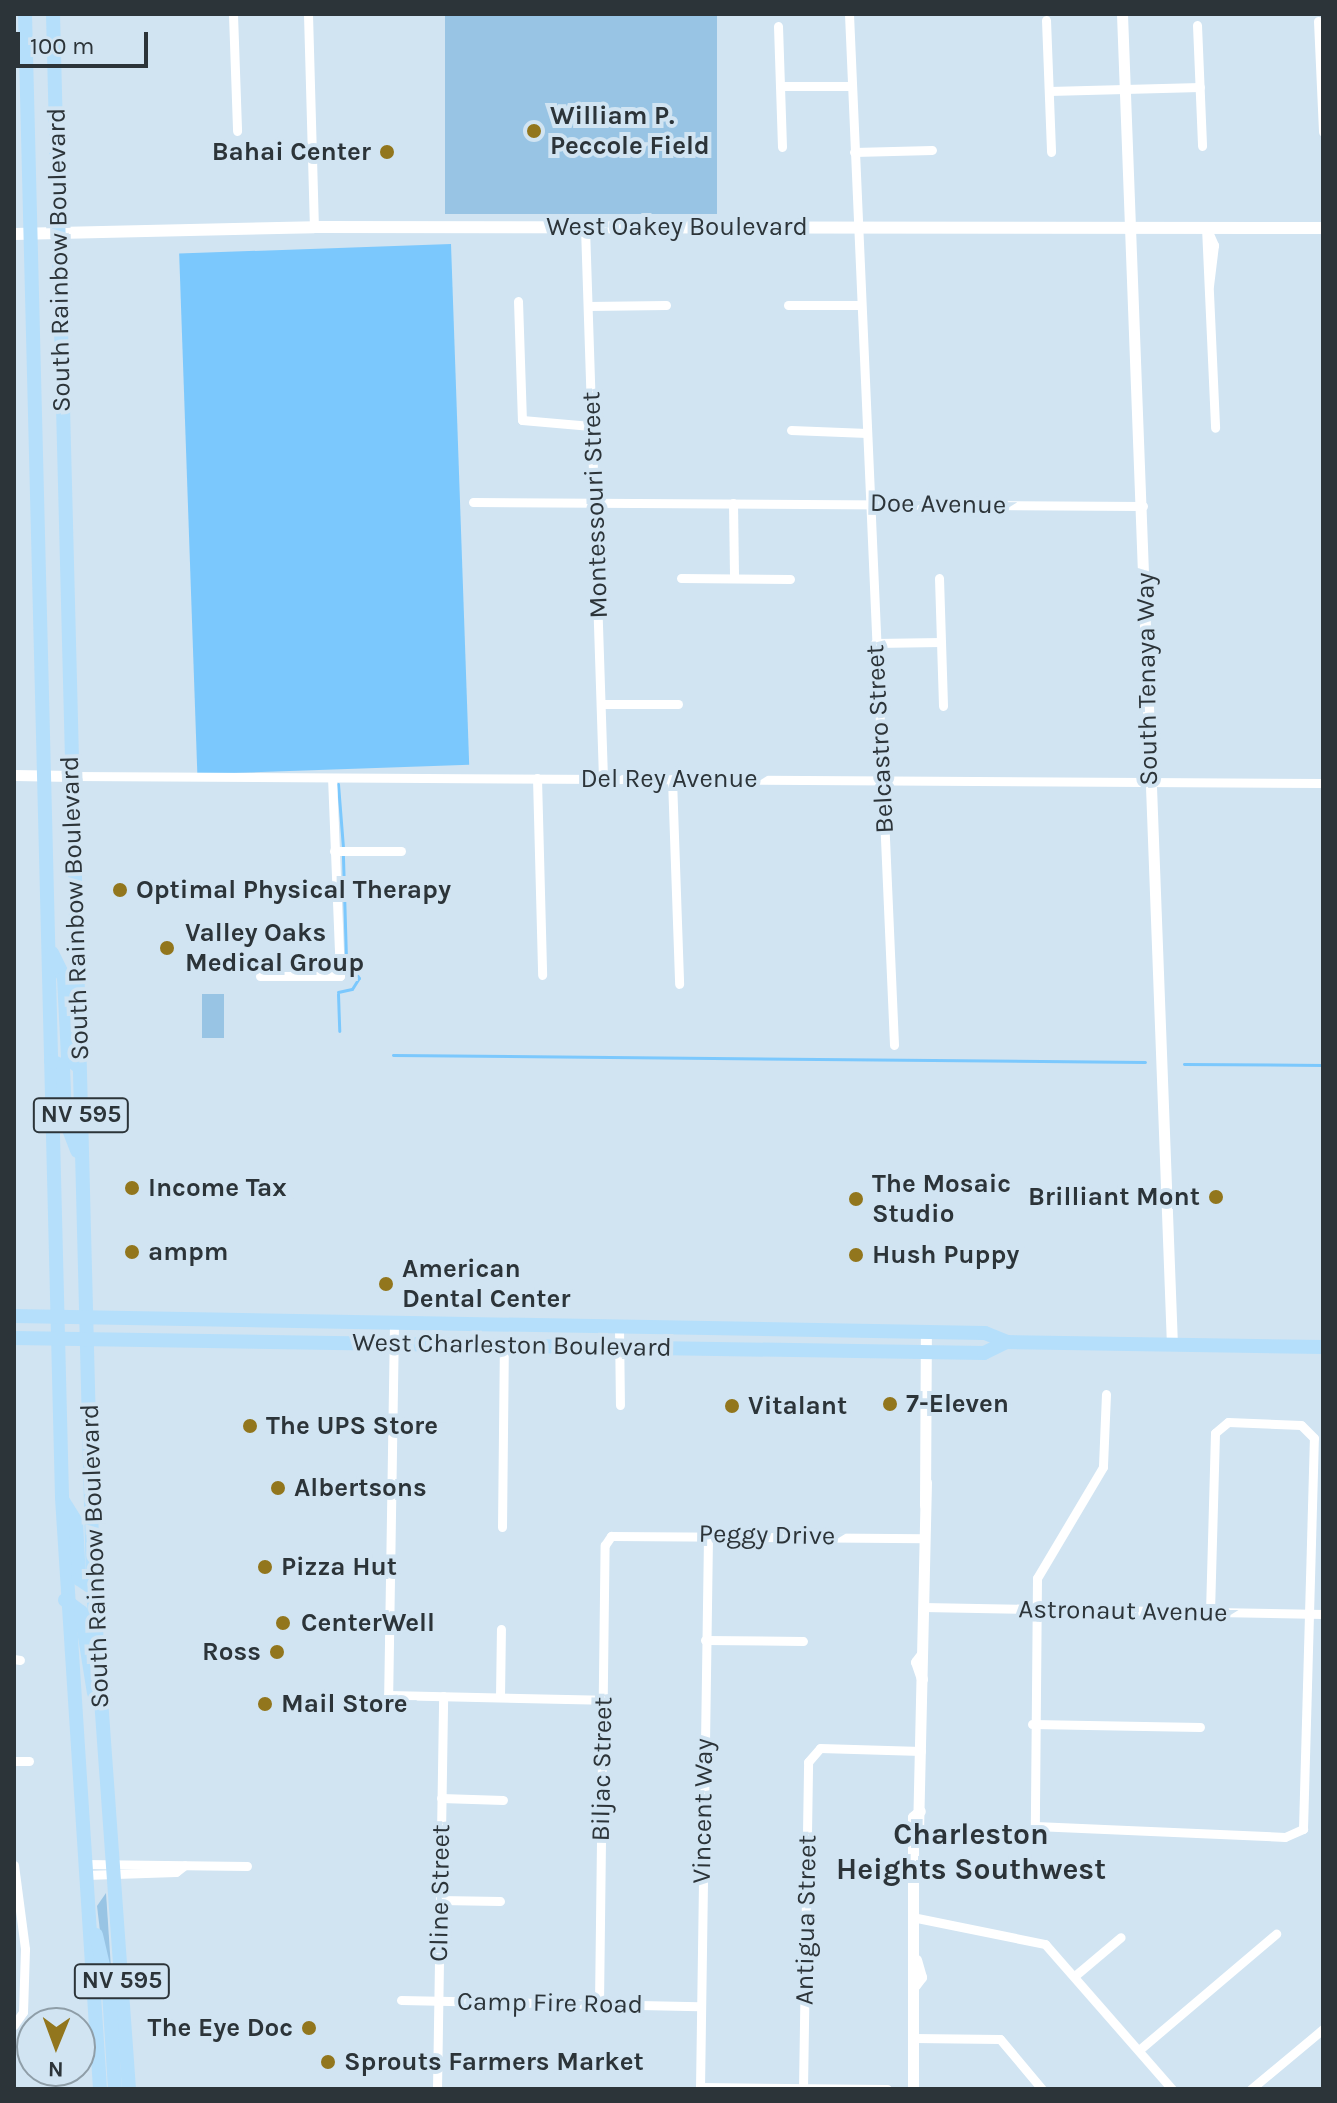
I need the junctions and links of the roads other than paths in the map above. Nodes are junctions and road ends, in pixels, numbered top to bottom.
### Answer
1 (25, 14) edge
2 (53, 14) edge
3 (233, 14) edge
4 (308, 14) edge
5 (849, 14) edge
6 (1122, 14) edge
7 (1046, 20) dead end
8 (1318, 21) dead end
9 (1197, 25) dead end
10 (778, 26) dead end
11 (780, 86) junction
12 (851, 86) junction
13 (1125, 87) junction
14 (1200, 87) junction
15 (1322, 89) edge
16 (1049, 91) junction
17 (237, 131) dead end
18 (1323, 132) edge
19 (1202, 146) dead end
20 (782, 147) dead end
21 (932, 150) dead end
22 (854, 152) junction
23 (1051, 152) dead end
24 (14, 224) edge
25 (314, 227) junction
26 (585, 227) junction
27 (856, 227) junction
28 (1132, 227) junction
29 (1206, 227) junction
30 (1323, 228) edge
31 (31, 229) junction
32 (58, 229) junction
33 (14, 234) edge
34 (518, 301) dead end
35 (666, 305) dead end
36 (788, 305) dead end
37 (860, 305) junction
38 (588, 306) junction
39 (591, 426) junction
40 (1215, 428) dead end
41 (791, 430) dead end
42 (867, 433) junction
43 (37, 493) junction
44 (64, 493) junction
45 (473, 502) dead end
46 (596, 502) junction
47 (733, 503) junction
48 (871, 503) junction
49 (1143, 506) junction
50 (38, 513) junction
51 (65, 514) junction
52 (681, 578) dead end
53 (734, 578) junction
54 (939, 578) dead end
55 (790, 579) dead end
56 (941, 642) junction
57 (875, 643) junction
58 (602, 704) junction
59 (678, 704) dead end
60 (943, 706) dead end
61 (14, 775) edge
62 (44, 776) junction
63 (72, 776) junction
64 (332, 778) junction
65 (537, 778) junction
66 (603, 778) junction
67 (672, 779) junction
68 (880, 781) junction
69 (1150, 782) junction
70 (1323, 783) edge
71 (334, 851) junction
72 (401, 851) dead end
73 (49, 946) junction
74 (542, 975) dead end
75 (260, 976) dead end
76 (679, 984) dead end
77 (894, 1045) dead end
78 (51, 1061) junction
79 (79, 1067) junction
80 (82, 1162) junction
81 (14, 1316) edge
82 (57, 1317) junction
83 (86, 1317) junction
84 (394, 1324) junction
85 (619, 1327) junction
86 (926, 1332) junction
87 (14, 1338) edge
88 (57, 1338) junction
89 (87, 1339) junction
90 (1007, 1342) junction
91 (394, 1343) junction
92 (504, 1345) junction
93 (1172, 1345) junction
94 (621, 1347) junction
95 (1323, 1347) edge
96 (926, 1352) junction
97 (1106, 1394) dead end
98 (620, 1405) dead end
99 (62, 1498) junction
100 (502, 1527) dead end
101 (708, 1534) junction
102 (611, 1536) joint
103 (925, 1538) junction
104 (93, 1588) junction
105 (65, 1600) junction
106 (923, 1607) junction
107 (1038, 1611) junction
108 (1210, 1612) junction
109 (1312, 1614) junction
110 (1323, 1614) edge
111 (501, 1629) dead end
112 (705, 1640) junction
113 (803, 1641) dead end
114 (443, 1696) junction
115 (500, 1697) junction
116 (602, 1700) junction
117 (101, 1712) junction
118 (1032, 1724) junction
119 (1200, 1727) dead end
120 (921, 1751) junction
121 (14, 1761) edge
122 (29, 1761) dead end
123 (441, 1798) junction
124 (503, 1800) dead end
125 (14, 1865) edge
126 (247, 1866) dead end
127 (114, 1867) junction
128 (85, 1870) junction
129 (440, 1900) junction
130 (500, 1901) dead end
131 (88, 1909) junction
132 (917, 1918) junction
133 (1276, 1934) dead end
134 (1121, 1937) dead end
135 (1077, 1974) junction
136 (401, 2000) dead end
137 (438, 2001) junction
138 (599, 2004) junction
139 (699, 2006) junction
140 (19, 2007) edge
141 (1323, 2029) edge
142 (914, 2038) junction
143 (1139, 2050) junction
144 (700, 2088) edge
145 (803, 2088) edge
146 (100, 2089) edge
147 (115, 2089) edge
148 (129, 2089) edge
149 (437, 2089) edge
150 (887, 2089) edge
151 (913, 2089) edge
152 (1042, 2089) edge
153 (1172, 2089) edge
154 (1251, 2089) edge

1 - 31 main road, South Rainbow Boulevard / NV 595
2 - 32 main road, South Rainbow Boulevard / NV 595
3 - 17 street
4 - 25 street
5 - 12 street, Belcastro Street
6 - 13 street, South Tenaya Way
7 - 16 street
8 - 15 street
9 - 14 street
10 - 11 street
11 - 12 street
11 - 20 street
12 - 22 street, Belcastro Street
13 - 14 street
13 - 16 street
13 - 28 street, South Tenaya Way
14 - 19 street
15 - 18 street
16 - 23 street
21 - 22 street
22 - 27 street, Belcastro Street
24 - 31 main road, West Oakey Boulevard
25 - 26 main road, West Oakey Boulevard
25 - 32 main road, West Oakey Boulevard
26 - 27 main road, West Oakey Boulevard
26 - 38 street, Montessouri Street
27 - 28 main road, West Oakey Boulevard
27 - 37 street, Belcastro Street
28 - 29 main road, West Oakey Boulevard
28 - 49 street, South Tenaya Way
29 - 30 main road, West Oakey Boulevard
29 - 40 street
31 - 32 main road, West Oakey Boulevard
31 - 33 main road, West Oakey Boulevard
31 - 43 main road, South Rainbow Boulevard / NV 595
32 - 44 main road, South Rainbow Boulevard / NV 595
34 - 39 street
35 - 38 street
36 - 37 street
37 - 42 street, Belcastro Street
38 - 39 street, Montessouri Street
39 - 46 street, Montessouri Street
41 - 42 street
42 - 48 street, Belcastro Street
43 - 44 main road
43 - 50 main road, South Rainbow Boulevard / NV 595
44 - 51 main road, South Rainbow Boulevard / NV 595
45 - 46 street, Doe Avenue
46 - 47 street, Doe Avenue
46 - 58 street, Montessouri Street
47 - 48 street, Doe Avenue
47 - 53 street
48 - 49 street, Doe Avenue
48 - 57 street, Belcastro Street
49 - 69 street, South Tenaya Way
50 - 51 main road
50 - 62 main road, South Rainbow Boulevard / NV 595
51 - 63 main road, South Rainbow Boulevard / NV 595
52 - 53 street
53 - 55 street
54 - 56 street
56 - 57 street
56 - 60 street
57 - 68 street, Belcastro Street
58 - 59 street
58 - 66 street, Montessouri Street
61 - 62 street, Del Rey Avenue
62 - 63 street, Del Rey Avenue
62 - 73 main road, South Rainbow Boulevard / NV 595
63 - 64 street, Del Rey Avenue
63 - 79 main road, South Rainbow Boulevard / NV 595
64 - 65 street, Del Rey Avenue
64 - 71 street
65 - 66 street, Del Rey Avenue
65 - 74 street
66 - 67 street, Del Rey Avenue
67 - 68 street, Del Rey Avenue
67 - 76 street
68 - 69 street, Del Rey Avenue
68 - 77 street, Belcastro Street
69 - 70 street, Del Rey Avenue
69 - 93 street, South Tenaya Way
71 - 72 street
71 - 75 street
73 - 78 main road, South Rainbow Boulevard / NV 595
73 - 79 main road
78 - 80 main road
78 - 82 main road, South Rainbow Boulevard / NV 595
79 - 80 main road, South Rainbow Boulevard / NV 595
80 - 83 main road, South Rainbow Boulevard / NV 595
81 - 82 main road, West Charleston Boulevard
82 - 83 main road, West Charleston Boulevard
82 - 88 main road, South Rainbow Boulevard / NV 595
83 - 84 main road, West Charleston Boulevard
83 - 89 main road, South Rainbow Boulevard / NV 595
84 - 85 main road, West Charleston Boulevard
84 - 91 street
85 - 86 main road, West Charleston Boulevard
85 - 94 street
86 - 90 main road, West Charleston Boulevard
86 - 96 street
87 - 88 main road, West Charleston Boulevard
88 - 89 main road, West Charleston Boulevard
88 - 99 main road, South Rainbow Boulevard / NV 595
89 - 91 main road, West Charleston Boulevard
89 - 104 main road, South Rainbow Boulevard / NV 595
90 - 93 main road, West Charleston Boulevard
90 - 96 main road, West Charleston Boulevard
91 - 92 main road, West Charleston Boulevard
91 - 114 street
92 - 94 main road, West Charleston Boulevard
92 - 100 street
93 - 95 main road, West Charleston Boulevard
94 - 96 main road, West Charleston Boulevard
94 - 98 street
96 - 103 street
97 - 107 street
99 - 104 main road
99 - 105 main road, South Rainbow Boulevard / NV 595
101 - 102 street, Peggy Drive
101 - 103 street, Peggy Drive
101 - 112 street, Vincent Way
102 - 116 street, Biljac Street
103 - 106 street
104 - 117 main road, South Rainbow Boulevard / NV 595
105 - 117 main road
105 - 128 main road, South Rainbow Boulevard / NV 595
106 - 107 street, Astronaut Avenue
106 - 120 street
107 - 108 street, Astronaut Avenue
107 - 118 street
108 - 109 street, Astronaut Avenue
108 - 109 street
109 - 110 street, Astronaut Avenue
109 - 118 street
111 - 115 street
112 - 113 street
112 - 139 street, Vincent Way
114 - 115 street
114 - 123 street, Cline Street
115 - 116 street
116 - 138 street, Biljac Street
117 - 127 main road, South Rainbow Boulevard / NV 595
118 - 119 street
120 - 132 street
120 - 145 street, Antigua Street
121 - 122 street
123 - 124 street
123 - 129 street, Cline Street
125 - 140 street
126 - 127 street
127 - 128 street
127 - 148 main road, South Rainbow Boulevard / NV 595
128 - 131 main road, South Rainbow Boulevard / NV 595
129 - 130 street
129 - 137 street, Cline Street
131 - 146 main road, South Rainbow Boulevard / NV 595
131 - 147 main road
132 - 135 street
132 - 142 street
133 - 143 street
134 - 135 street
135 - 143 street
136 - 137 street, Camp Fire Road
137 - 138 street, Camp Fire Road
137 - 149 street, Cline Street
138 - 139 street, Camp Fire Road
139 - 144 street, Vincent Way
141 - 154 street
142 - 151 street
142 - 152 street
143 - 153 street
144 - 145 street
145 - 150 street

